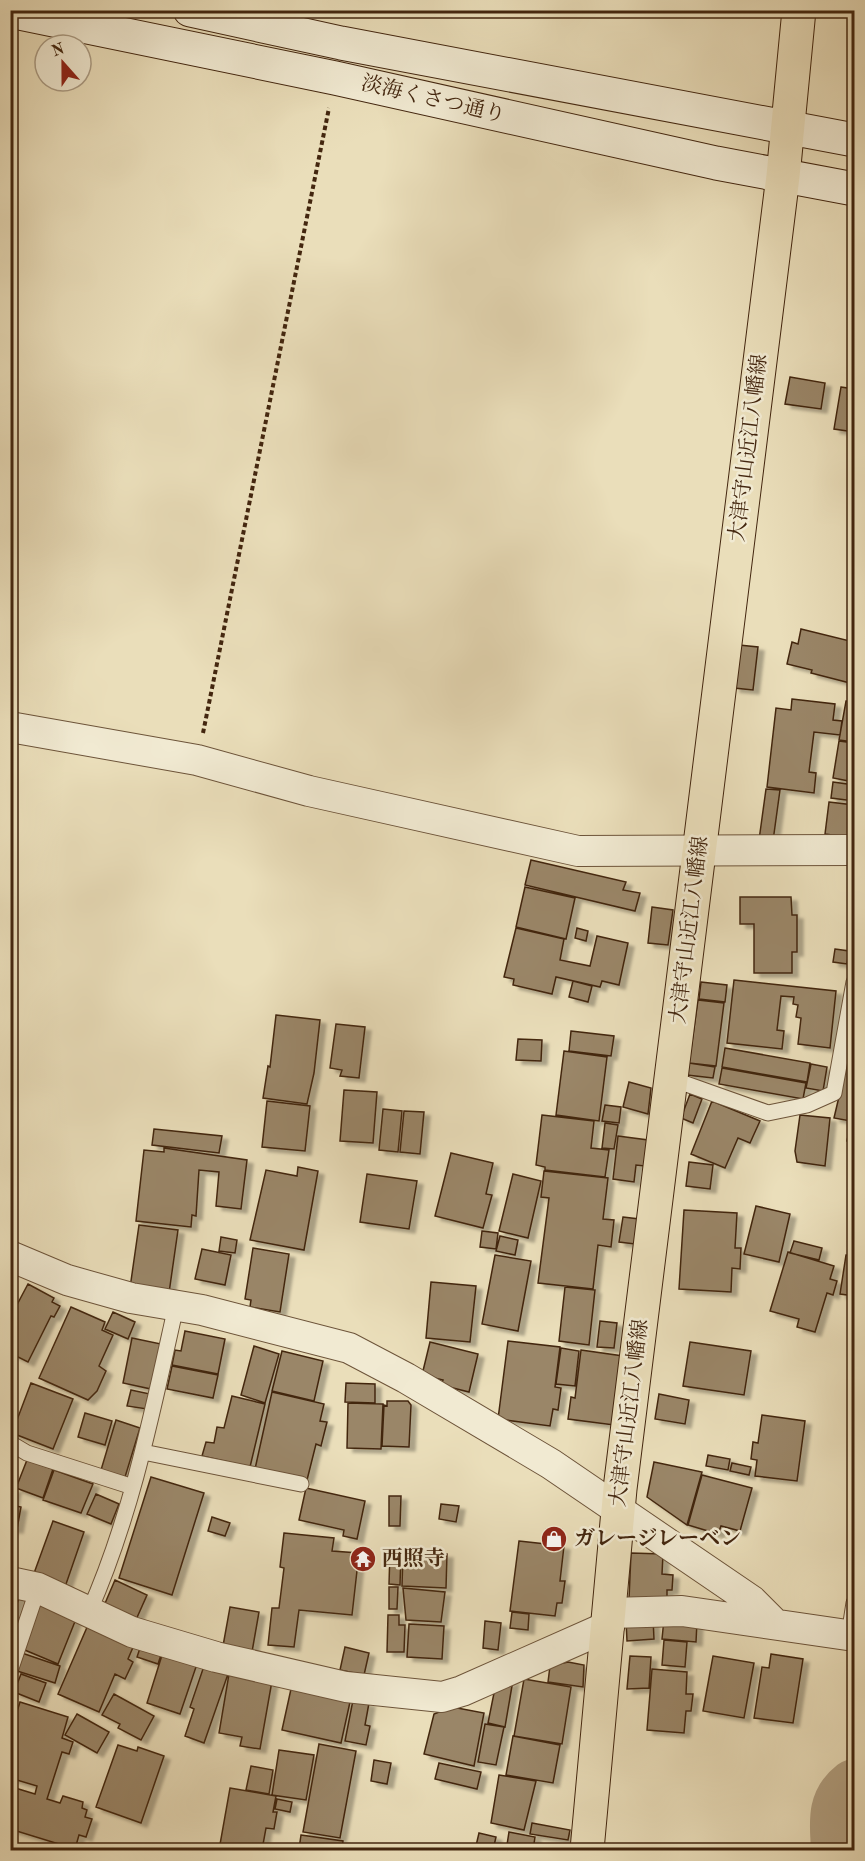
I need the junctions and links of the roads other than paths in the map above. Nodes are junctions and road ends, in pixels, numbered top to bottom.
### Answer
1 (10, 10) edge
2 (190, 10) edge
3 (799, 10) edge
4 (787, 126) junction
5 (855, 140) edge
6 (783, 176) junction
7 (855, 189) edge
8 (10, 727) edge
9 (855, 850) edge
10 (700, 852) junction
11 (854, 989) edge
12 (672, 1079) junction
13 (10, 1256) edge
14 (176, 1306) junction
15 (10, 1443) edge
16 (143, 1452) junction
17 (302, 1484) dead end
18 (133, 1487) junction
19 (618, 1508) junction
20 (24, 1585) edge
21 (855, 1603) edge
22 (89, 1612) junction
23 (610, 1619) junction
24 (775, 1624) junction
25 (852, 1635) edge
26 (10, 1671) edge
27 (586, 1851) edge

1 - 6 street, 淡海くさつ通り
2 - 4 street, 淡海くさつ通り
3 - 4 main road, 大津守山近江八幡線
4 - 5 street, 淡海くさつ通り
4 - 6 main road, 大津守山近江八幡線
6 - 7 street, 淡海くさつ通り
6 - 10 main road, 大津守山近江八幡線
8 - 10 street
9 - 10 street
10 - 12 main road, 大津守山近江八幡線
11 - 12 lane
12 - 19 main road, 大津守山近江八幡線
13 - 14 street
14 - 16 lane
14 - 19 street
15 - 18 lane
16 - 17 lane
16 - 18 lane
18 - 22 lane
19 - 23 main road, 大津守山近江八幡線
19 - 24 street
20 - 22 street
20 - 26 lane
21 - 25 lane
22 - 23 street
23 - 24 street
23 - 27 main road, 大津守山近江八幡線
24 - 25 street

